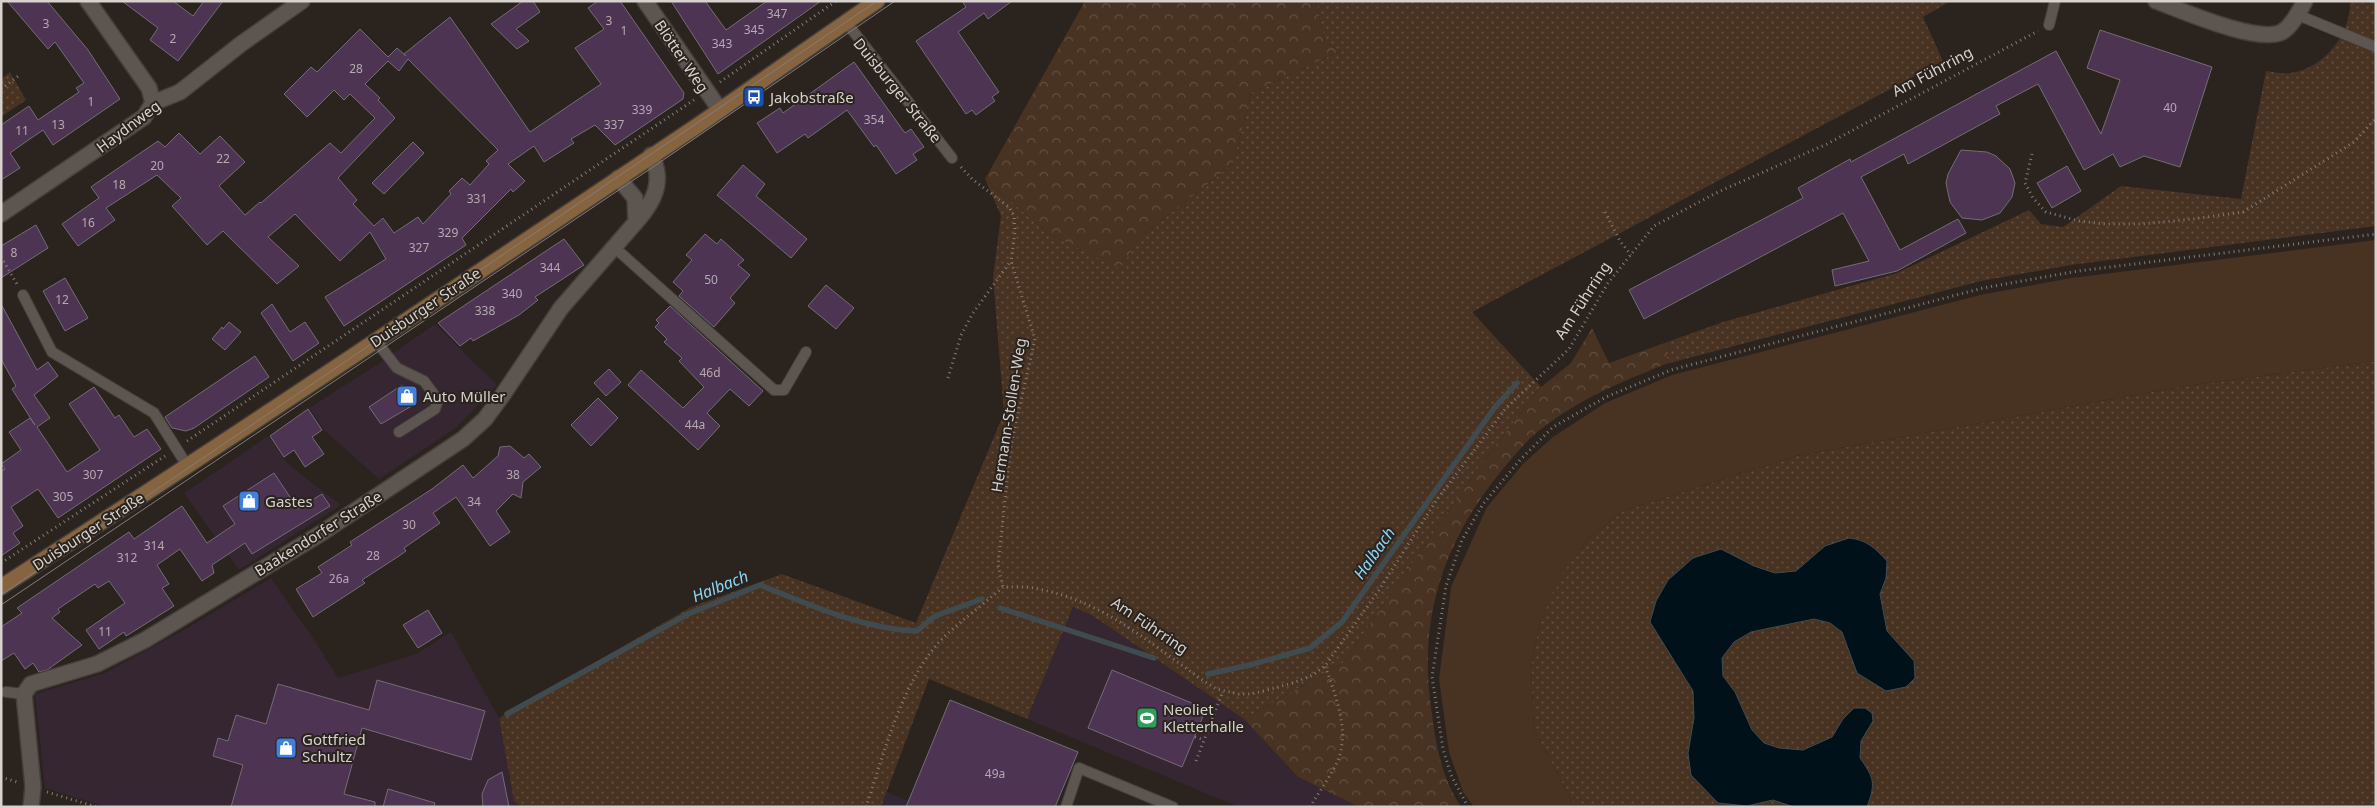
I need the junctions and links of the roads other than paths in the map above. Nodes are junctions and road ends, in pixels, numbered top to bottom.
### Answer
1 (88, 1) edge
2 (302, 1) edge
3 (644, 1) edge
4 (877, 1) edge
5 (2054, 1) edge
6 (2156, 1) edge
7 (2301, 8) edge
8 (846, 22) junction
9 (2049, 25) road end
10 (2376, 47) edge
11 (153, 103) junction
12 (720, 110) junction
13 (652, 155) junction
14 (952, 158) road end
15 (618, 178) junction
16 (1, 214) edge
17 (636, 222) junction
18 (614, 247) junction
19 (23, 295) road end
20 (376, 341) junction
21 (806, 352) dead end
22 (399, 432) dead end
23 (188, 467) junction
24 (1, 588) edge
25 (6, 692) dead end
26 (24, 694) junction
27 (31, 807) edge
28 (1066, 807) edge
29 (1172, 807) edge

1 - 11 street
2 - 11 street, Haydnweg
3 - 12 street, Blötter Weg
4 - 8 main road, Duisburger Straße
5 - 9 lane
6 - 7 street
7 - 10 lane
8 - 12 main road, Duisburger Straße
8 - 14 lane, Duisburger Straße
11 - 16 street, Haydnweg
12 - 13 main road, Duisburger Straße
13 - 15 main road, Duisburger Straße
13 - 17 street, Baakendorfer Straße
15 - 17 street
15 - 20 main road, Duisburger Straße
17 - 18 street, Baakendorfer Straße
18 - 21 lane
18 - 26 street, Baakendorfer Straße
19 - 23 lane
20 - 22 lane
20 - 23 main road, Duisburger Straße
23 - 24 main road, Duisburger Straße
25 - 26 lane
26 - 27 street
28 - 29 lane

